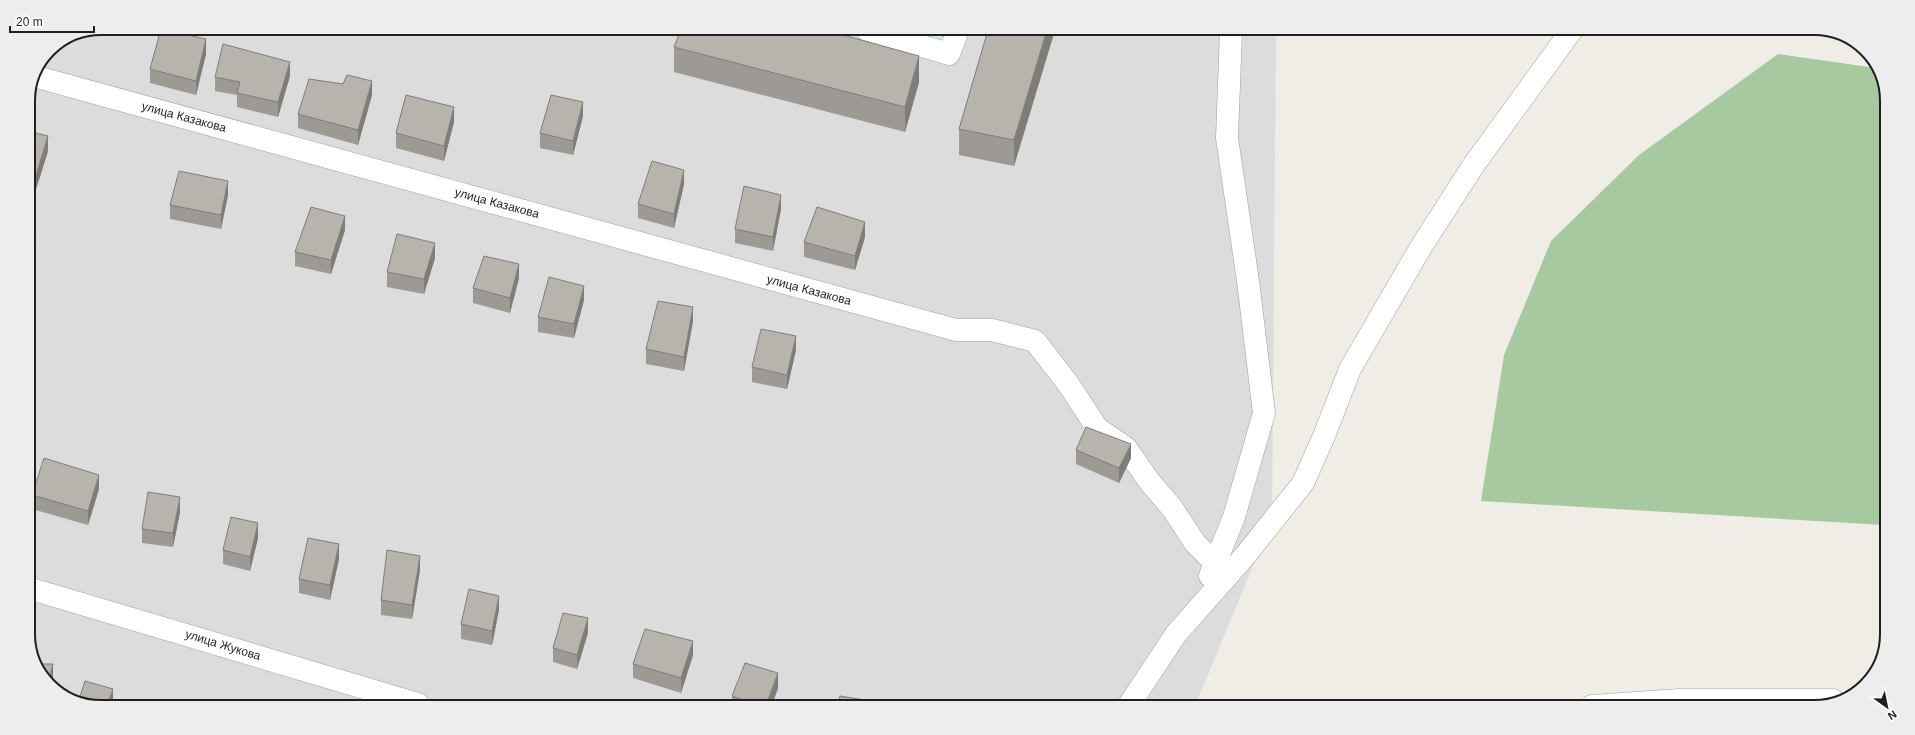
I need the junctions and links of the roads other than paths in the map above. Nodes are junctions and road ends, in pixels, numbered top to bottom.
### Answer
1 (884, 35) edge
2 (956, 35) edge
3 (1231, 35) edge
4 (1568, 35) edge
5 (40, 77) edge
6 (1216, 563) junction
7 (35, 590) edge
8 (1197, 611) junction
9 (405, 700) edge
10 (1132, 700) edge
11 (1679, 700) edge
12 (1814, 700) edge

1 - 2 street
3 - 6 street
4 - 8 street
5 - 6 street, улица Казакова
6 - 8 street
7 - 9 street, улица Жукова
8 - 10 street
11 - 12 street

